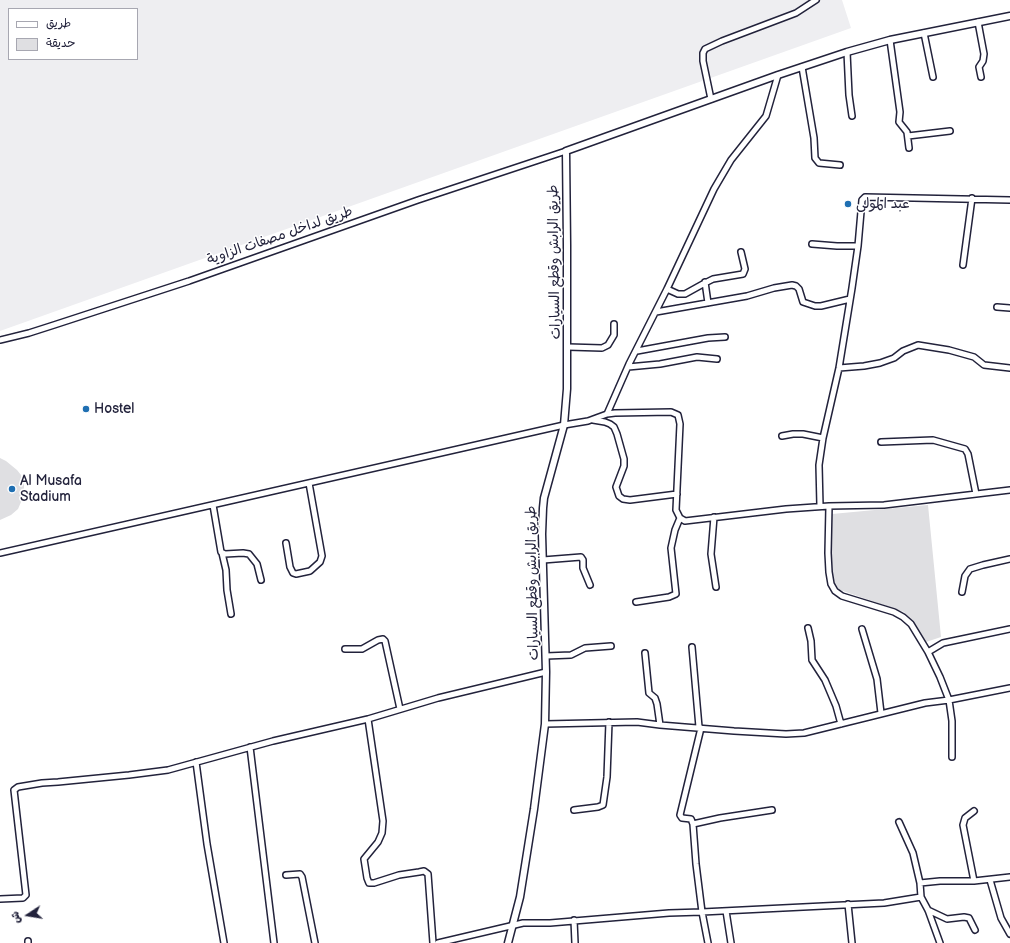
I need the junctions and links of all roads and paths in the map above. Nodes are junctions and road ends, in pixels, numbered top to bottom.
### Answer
1 (816, 0) edge
2 (1010, 16) edge
3 (978, 22) junction
4 (924, 33) junction
5 (890, 40) junction
6 (846, 52) junction
7 (802, 67) junction
8 (778, 75) junction
9 (933, 77) dead end
10 (981, 77) dead end
11 (710, 99) junction
12 (852, 116) dead end
13 (950, 131) dead end
14 (908, 136) junction
15 (909, 148) dead end
16 (566, 151) junction
17 (840, 165) dead end
18 (972, 198) junction
19 (1010, 200) edge
20 (812, 244) dead end
21 (858, 246) junction
22 (741, 252) dead end
23 (962, 265) dead end
24 (706, 282) junction
25 (667, 289) junction
26 (850, 298) junction
27 (708, 303) junction
28 (997, 307) dead end
29 (1010, 308) edge
30 (656, 312) junction
31 (614, 324) dead end
32 (725, 337) dead end
33 (0, 340) edge
34 (568, 347) junction
35 (637, 350) junction
36 (717, 359) dead end
37 (628, 367) junction
38 (839, 368) junction
39 (1010, 368) edge
40 (607, 414) junction
41 (591, 420) junction
42 (564, 425) junction
43 (782, 436) dead end
44 (823, 438) junction
45 (881, 442) dead end
46 (309, 483) junction
47 (1010, 490) edge
48 (677, 494) junction
49 (976, 494) junction
50 (213, 505) junction
51 (820, 506) junction
52 (829, 506) junction
53 (714, 517) junction
54 (680, 518) junction
55 (286, 543) dead end
56 (0, 553) edge
57 (222, 553) junction
58 (543, 560) junction
59 (1010, 560) edge
60 (261, 580) dead end
61 (590, 585) dead end
62 (716, 587) dead end
63 (962, 592) dead end
64 (636, 602) dead end
65 (231, 614) dead end
66 (808, 628) dead end
67 (862, 629) dead end
68 (1010, 629) edge
69 (611, 646) dead end
70 (692, 647) dead end
71 (345, 649) dead end
72 (928, 652) junction
73 (645, 653) dead end
74 (546, 656) junction
75 (546, 672) junction
76 (1010, 688) edge
77 (949, 700) junction
78 (400, 709) junction
79 (881, 713) junction
80 (368, 718) junction
81 (610, 722) junction
82 (545, 724) junction
83 (841, 724) junction
84 (660, 725) junction
85 (700, 728) junction
86 (250, 747) junction
87 (952, 757) dead end
88 (196, 762) junction
89 (574, 810) dead end
90 (772, 810) dead end
91 (974, 811) dead end
92 (898, 822) dead end
93 (693, 824) junction
94 (286, 875) dead end
95 (1010, 877) edge
96 (990, 880) junction
97 (974, 881) junction
98 (920, 883) junction
99 (921, 897) junction
100 (0, 899) edge
101 (848, 904) junction
102 (928, 910) junction
103 (726, 911) junction
104 (702, 912) junction
105 (574, 920) junction
106 (513, 925) junction
107 (975, 930) dead end
108 (1010, 934) edge
109 (224, 943) edge
110 (274, 943) edge
111 (315, 943) edge
112 (433, 943) edge
113 (438, 943) edge
114 (508, 943) edge
115 (575, 943) edge
116 (708, 943) edge
117 (732, 943) edge
118 (852, 943) edge
119 (940, 943) edge

1 - 11 street
2 - 3 main road
3 - 4 main road
3 - 10 street
4 - 5 main road
4 - 9 street
5 - 6 main road
5 - 14 street
6 - 7 main road
6 - 12 street
7 - 8 main road
7 - 17 street
8 - 11 main road
8 - 25 street
11 - 16 main road
13 - 14 street
14 - 15 street
16 - 33 street, طريق لداخل مصفات الزاوية
16 - 34 main road, طريق الرابش وقطع السيارات
18 - 19 street
18 - 21 street
18 - 23 street
20 - 21 street
21 - 26 street
22 - 24 street
24 - 25 street
24 - 27 street
25 - 30 street
26 - 27 street
26 - 38 street
27 - 30 street
28 - 29 street
30 - 35 street
31 - 34 street
32 - 35 street
34 - 42 main road, طريق الرابش وقطع السيارات
35 - 37 street
36 - 37 street
37 - 40 street
38 - 39 street
38 - 44 street
40 - 41 street
40 - 48 street
41 - 42 street
41 - 48 street
42 - 46 street
42 - 58 main road, طريق الرابش وقطع السيارات
43 - 44 street
44 - 51 street
45 - 49 street
46 - 50 street
46 - 55 street
47 - 49 street
48 - 54 street
49 - 52 street
50 - 56 street
50 - 57 street
51 - 52 street
51 - 53 street
52 - 72 street
53 - 54 street
53 - 62 street
54 - 64 street
57 - 60 street
57 - 65 street
58 - 61 street
58 - 74 main road, طريق الرابش وقطع السيارات
59 - 63 street
66 - 83 street
67 - 79 street
68 - 72 street
69 - 74 street
70 - 85 street
71 - 78 street
72 - 77 street
73 - 84 street
74 - 75 main road, طريق الرابش وقطع السيارات
75 - 78 street
75 - 82 main road, طريق الرابش وقطع السيارات
76 - 77 street
77 - 79 street
77 - 87 street
78 - 80 street
79 - 83 street
80 - 86 street
80 - 112 street
81 - 82 street
81 - 84 street
81 - 89 street
82 - 106 main road, طريق الرابش وقطع السيارات
83 - 85 street
84 - 85 street
85 - 93 street
86 - 88 street
86 - 110 street
88 - 100 street
88 - 109 street
90 - 93 street
91 - 97 street
92 - 98 street
93 - 104 street
94 - 111 street
95 - 96 street
96 - 97 street
96 - 108 street
97 - 98 street
98 - 99 street
99 - 101 street
99 - 102 street
101 - 103 street
101 - 118 street
102 - 107 street
102 - 119 street
103 - 104 street
103 - 117 street
104 - 105 street
104 - 116 street
105 - 106 street
105 - 115 street
106 - 113 street
106 - 114 main road, طريق الرابش وقطع السيارات

